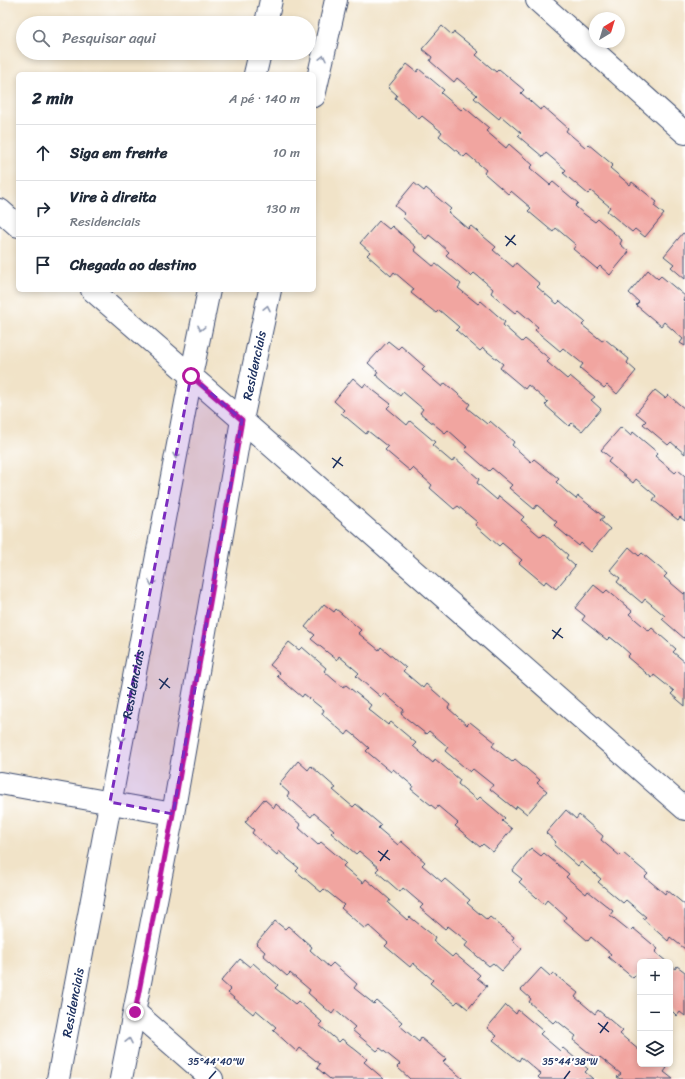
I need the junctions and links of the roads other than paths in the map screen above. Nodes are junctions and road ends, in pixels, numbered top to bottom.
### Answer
1 (271, 0) edge
2 (336, 0) edge
3 (537, 0) edge
4 (268, 16) edge
5 (258, 60) edge
6 (255, 72) edge
7 (316, 87) edge
8 (685, 133) edge
9 (0, 210) edge
10 (16, 224) edge
11 (94, 292) edge
12 (209, 292) edge
13 (270, 292) edge
14 (191, 376) junction
15 (242, 420) junction
16 (0, 782) edge
17 (110, 802) junction
18 (685, 809) edge
19 (173, 814) junction
20 (135, 1012) junction
21 (58, 1079) edge
22 (121, 1079) edge
23 (212, 1079) edge

1 - 4 street
7 -> 2 street
3 - 8 street
5 - 6 street
9 - 10 street
11 - 14 street
12 -> 14 street, Residenciais
15 -> 13 street, Residenciais
14 - 15 street
14 -> 17 street, Residenciais
15 - 18 street
15 - 19 street, Residenciais
16 - 17 street
17 - 19 street
17 - 21 street, Residenciais
19 - 20 street, Residenciais
22 -> 20 street, Residenciais
20 - 23 street

